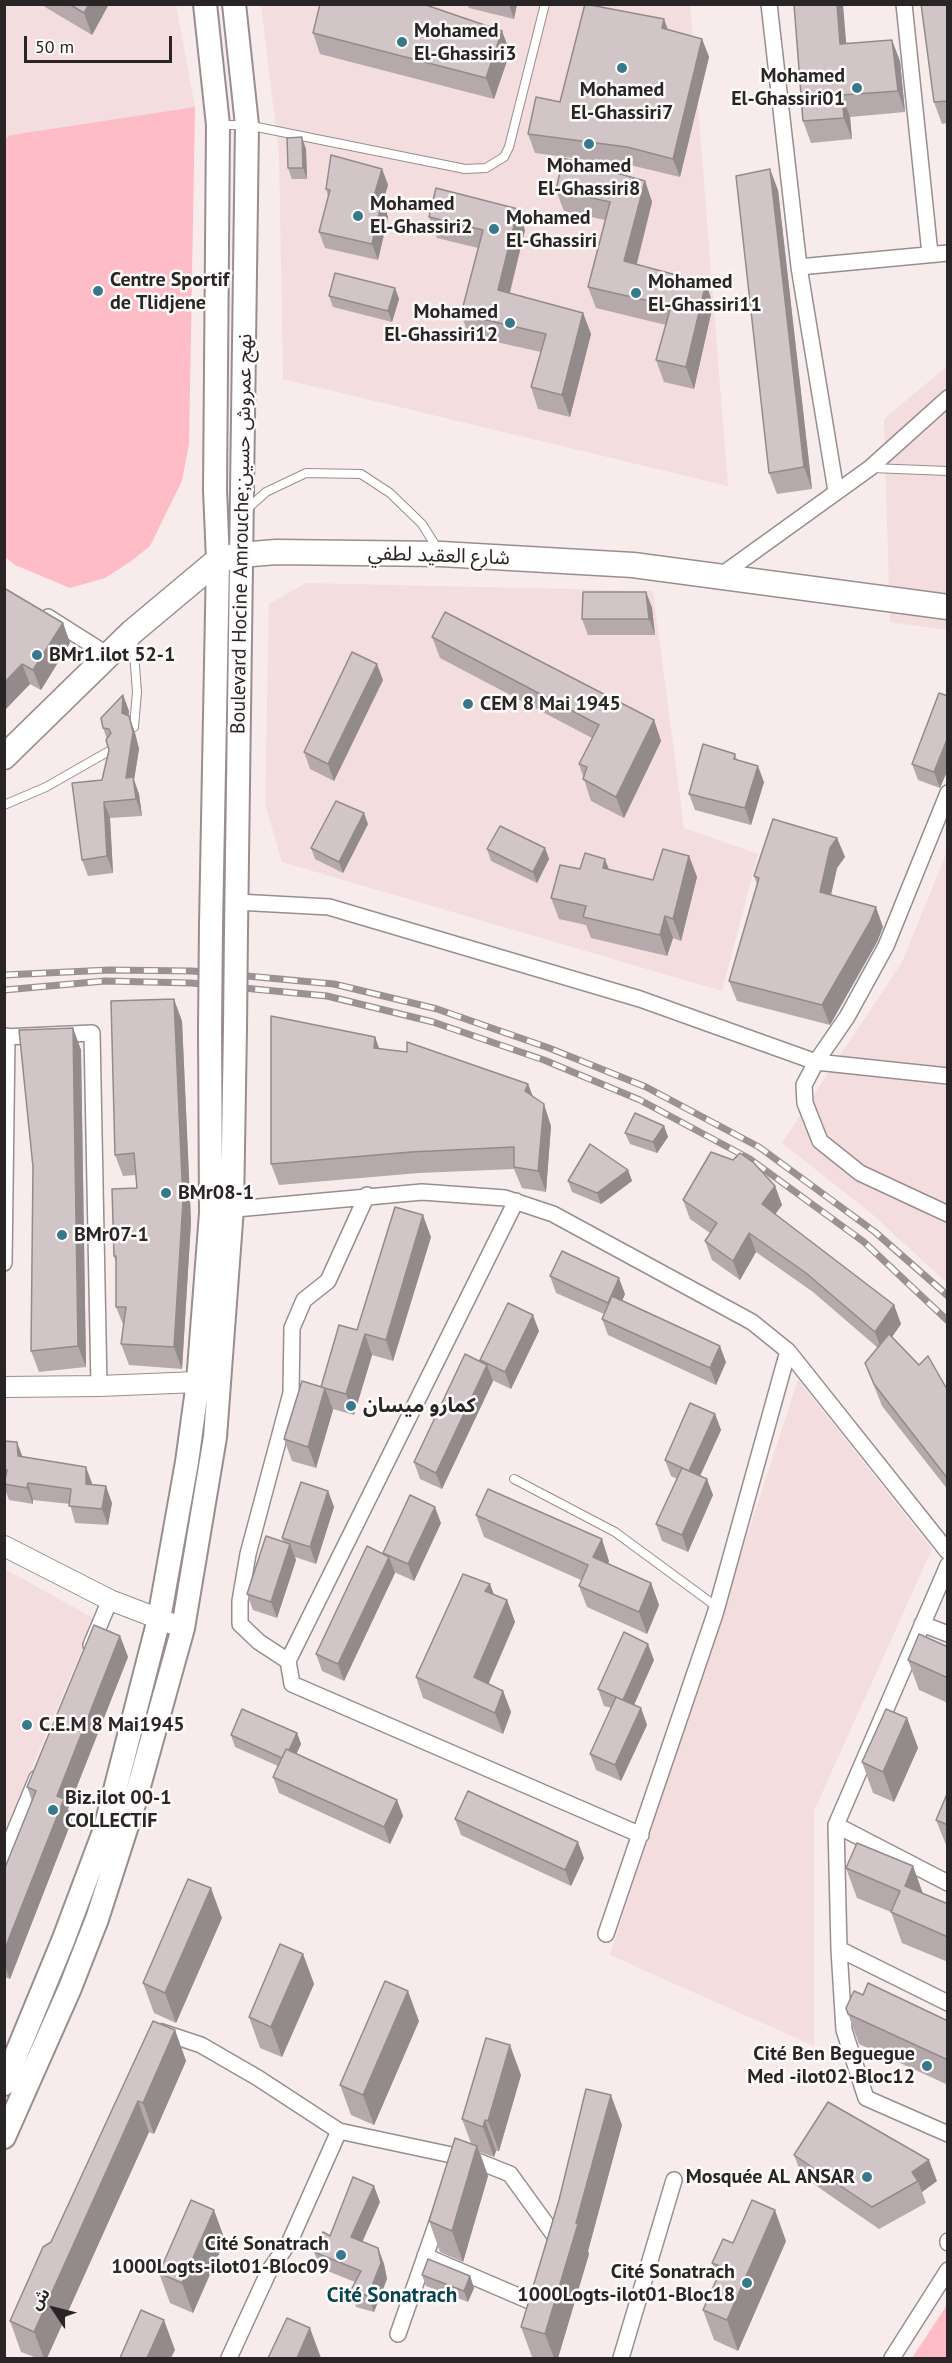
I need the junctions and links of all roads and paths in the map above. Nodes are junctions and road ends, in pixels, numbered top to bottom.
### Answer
1 (205, 4) edge
2 (234, 4) edge
3 (545, 4) edge
4 (769, 4) edge
5 (904, 4) edge
6 (218, 125) junction
7 (247, 125) junction
8 (948, 253) edge
9 (930, 254) junction
10 (799, 267) junction
11 (948, 398) edge
12 (870, 468) junction
13 (948, 471) edge
14 (836, 491) junction
15 (237, 523) junction
16 (228, 552) junction
17 (441, 554) junction
18 (720, 576) junction
19 (33, 607) edge
20 (948, 607) edge
21 (132, 632) junction
22 (108, 655) junction
23 (134, 727) edge
24 (111, 750) edge
25 (4, 757) edge
26 (948, 793) edge
27 (4, 805) edge
28 (237, 902) junction
29 (6, 1037) edge
30 (816, 1062) junction
31 (948, 1076) edge
32 (367, 1195) junction
33 (516, 1202) junction
34 (222, 1210) junction
35 (948, 1214) edge
36 (4, 1263) edge
37 (788, 1351) junction
38 (198, 1382) junction
39 (99, 1386) junction
40 (4, 1387) edge
41 (514, 1479) dead end
42 (4, 1546) edge
43 (948, 1552) edge
44 (948, 1565) edge
45 (110, 1600) junction
46 (717, 1607) junction
47 (159, 1619) junction
48 (922, 1624) junction
49 (183, 1629) junction
50 (948, 1634) edge
51 (288, 1661) junction
52 (83, 1664) edge
53 (44, 1760) edge
54 (836, 1825) junction
55 (640, 1835) junction
56 (4, 1857) edge
57 (948, 1883) edge
58 (606, 1934) dead end
59 (839, 1949) junction
60 (948, 2003) edge
61 (152, 2053) edge
62 (4, 2084) edge
63 (339, 2131) junction
64 (948, 2134) edge
65 (4, 2137) edge
66 (674, 2180) dead end
67 (444, 2201) edge
68 (556, 2239) edge
69 (425, 2256) junction
70 (948, 2270) edge
71 (539, 2305) edge
72 (398, 2334) dead end
73 (229, 2358) edge
74 (621, 2358) edge
75 (892, 2358) edge

1 - 6 main road, Boulevard Hocine Amrouche;نهج عمروش حسين
2 - 7 main road, Boulevard Hocine Amrouche;نهج عمروش حسين
3 - 7 lane
4 - 10 street
5 - 9 street
6 - 7 lane
6 - 16 main road, Boulevard Hocine Amrouche;نهج عمروش حسين
7 - 15 main road, Boulevard Hocine Amrouche;نهج عمروش حسين
8 - 9 street
9 - 10 street
10 - 14 street
11 - 12 street
12 - 13 lane
12 - 14 street
14 - 18 street
15 - 16 main road, Boulevard Hocine Amrouche;نهج عمروش حسين
15 - 17 lane
16 - 17 main road, شارع العقيد لطفي
16 - 21 main road
16 - 28 main road, Boulevard Hocine Amrouche;نهج عمروش حسين
16 - 34 main road, Boulevard Hocine Amrouche;نهج عمروش حسين, bridge
17 - 18 main road, شارع العقيد لطفي
18 - 20 main road, شارع العقيد لطفي
19 - 22 street
21 - 22 main road
21 - 23 lane
22 - 25 main road
24 - 27 lane
26 - 30 street
28 - 30 street
28 - 34 main road, Boulevard Hocine Amrouche;نهج عمروش حسين, bridge
29 - 36 street
29 - 39 street
30 - 31 street
30 - 35 street
32 - 33 street
32 - 34 street
32 - 51 street
33 - 37 street
33 - 51 street
34 - 38 main road
34 - 49 main road
37 - 43 street
37 - 46 street
38 - 39 street
38 - 47 main road
39 - 40 street
41 - 46 lane
42 - 45 street
44 - 48 street
45 - 47 street
45 - 52 street
46 - 55 street
47 - 49 street
47 - 62 main road
48 - 50 street
48 - 54 street
49 - 65 main road
51 - 55 street
53 - 56 street
54 - 57 street
54 - 59 street
55 - 58 street
59 - 60 street
59 - 64 street
61 - 63 street
63 - 68 street
63 - 73 street
66 - 74 street
67 - 69 street
69 - 71 street
69 - 72 street
70 - 75 street

